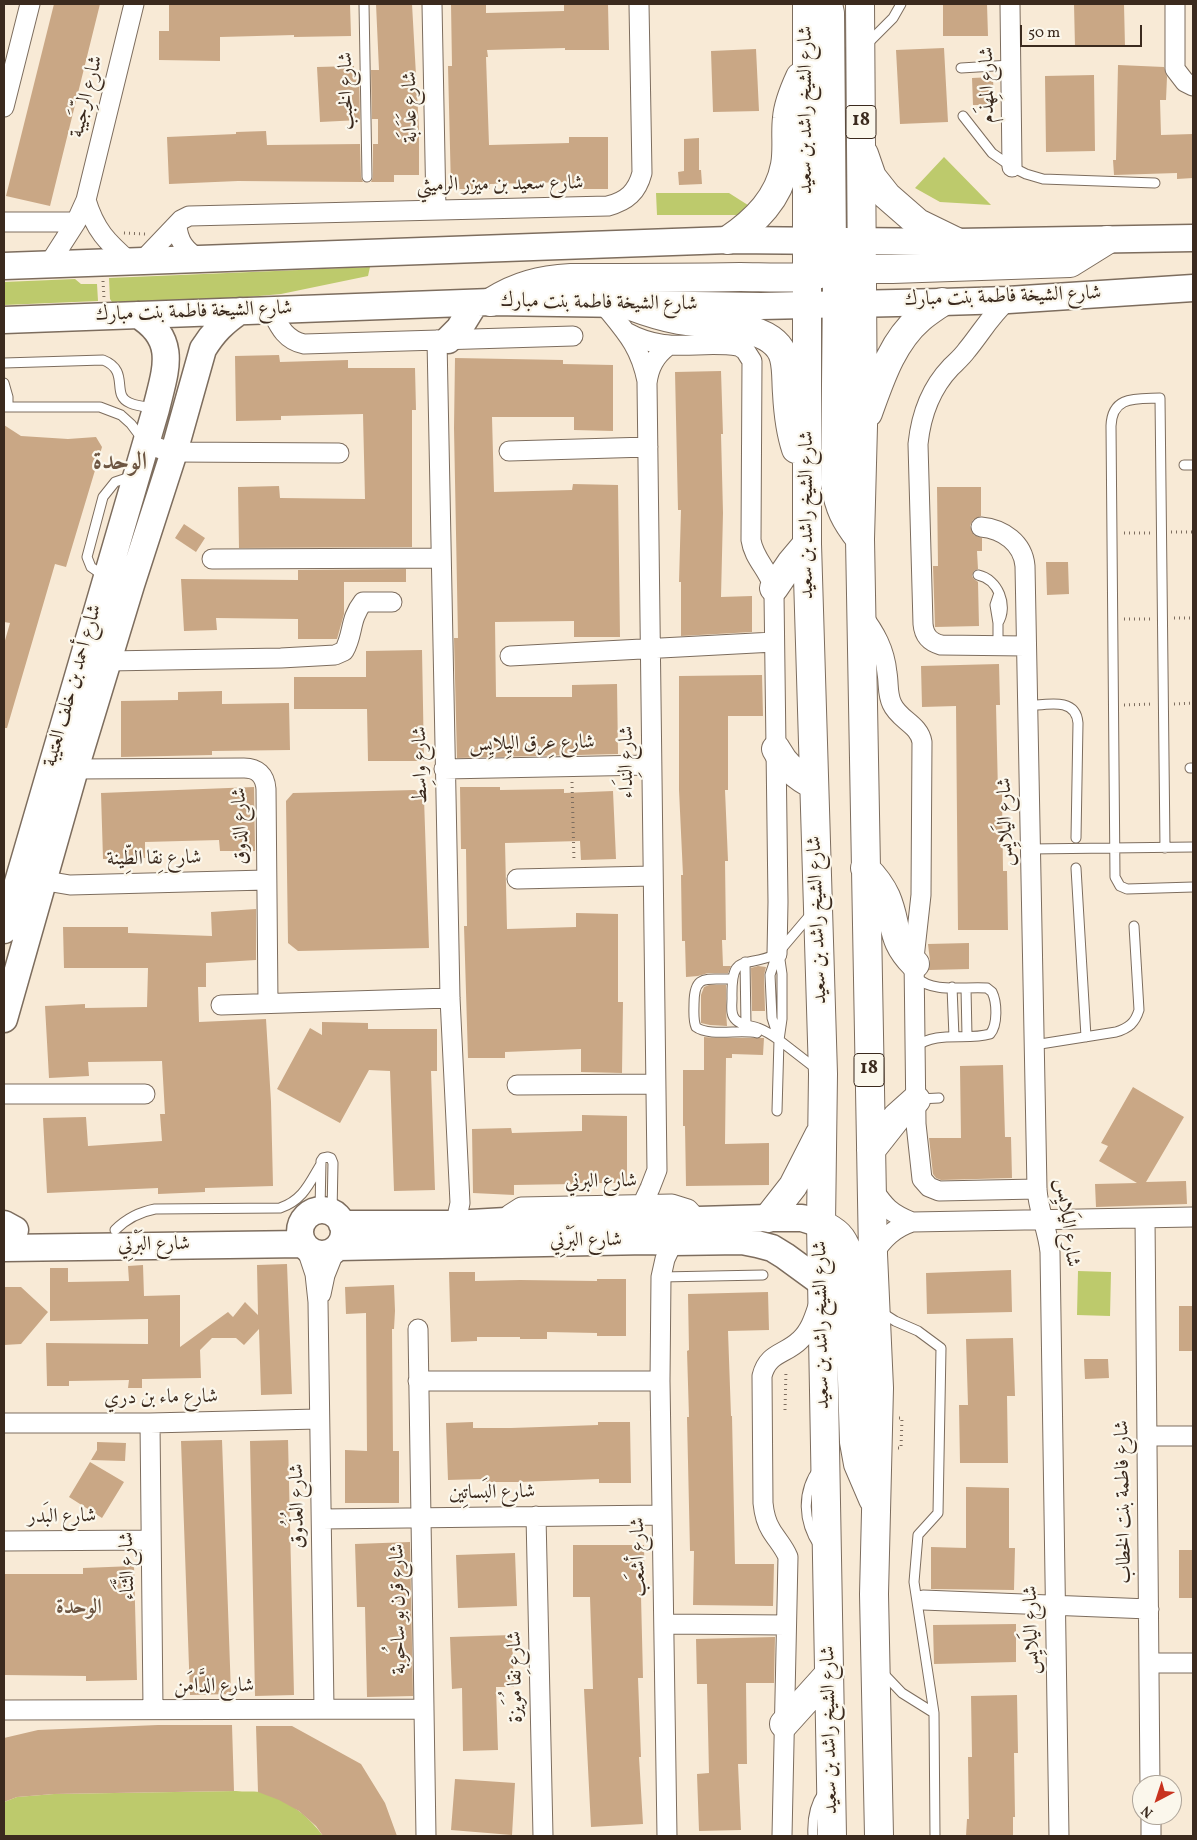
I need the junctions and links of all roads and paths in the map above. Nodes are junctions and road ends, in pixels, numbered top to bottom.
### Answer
1 (30, 4) edge
2 (134, 4) edge
3 (364, 4) edge
4 (432, 4) edge
5 (640, 4) edge
6 (807, 4) edge
7 (828, 4) edge
8 (860, 4) edge
9 (901, 4) edge
10 (1010, 4) edge
11 (1175, 4) edge
12 (862, 48) junction
13 (808, 63) junction
14 (1011, 65) junction
15 (961, 68) dead end
16 (1193, 86) edge
17 (4, 106) edge
18 (963, 116) dead end
19 (861, 146) junction
20 (1012, 166) junction
21 (367, 177) dead end
22 (1155, 183) dead end
23 (86, 200) junction
24 (436, 210) junction
25 (4, 222) edge
26 (76, 222) junction
27 (177, 225) junction
28 (1193, 238) edge
29 (728, 240) junction
30 (1107, 240) junction
31 (819, 241) junction
32 (861, 241) junction
33 (957, 242) junction
34 (200, 258) junction
35 (136, 262) junction
36 (49, 264) junction
37 (4, 266) edge
38 (835, 272) junction
39 (95, 282) dead end
40 (1193, 288) edge
41 (104, 298) dead end
42 (1008, 300) junction
43 (483, 302) junction
44 (942, 302) junction
45 (849, 303) junction
46 (808, 304) junction
47 (616, 305) junction
48 (271, 310) junction
49 (240, 311) junction
50 (138, 315) junction
51 (4, 320) edge
52 (626, 332) junction
53 (573, 336) dead end
54 (443, 340) junction
55 (668, 346) junction
56 (4, 363) edge
57 (647, 382) junction
58 (4, 383) edge
59 (6, 407) edge
60 (156, 409) junction
61 (862, 426) junction
62 (145, 443) junction
63 (648, 447) junction
64 (509, 451) dead end
65 (174, 452) junction
66 (339, 453) dead end
67 (807, 476) junction
68 (981, 527) dead end
69 (1182, 532) dead end
70 (1193, 532) edge
71 (860, 539) junction
72 (807, 544) junction
73 (440, 558) junction
74 (212, 559) dead end
75 (978, 575) dead end
76 (774, 588) junction
77 (392, 602) dead end
78 (861, 614) junction
79 (1185, 618) dead end
80 (1193, 618) edge
81 (774, 642) junction
82 (998, 646) junction
83 (1025, 646) junction
84 (650, 648) junction
85 (510, 656) dead end
86 (108, 661) junction
87 (1193, 703) edge
88 (1164, 704) junction
89 (1114, 705) junction
90 (1027, 706) junction
91 (776, 749) junction
92 (650, 764) junction
93 (572, 766) junction
94 (75, 769) junction
95 (444, 769) junction
96 (814, 785) junction
97 (1076, 838) dead end
98 (1193, 847) edge
99 (1115, 848) junction
100 (1165, 848) junction
101 (1030, 849) junction
102 (21, 866) junction
103 (865, 868) junction
104 (1076, 868) dead end
105 (652, 876) junction
106 (44, 878) junction
107 (574, 878) junction
108 (517, 879) dead end
109 (266, 880) junction
110 (1193, 888) edge
111 (819, 906) junction
112 (1134, 926) dead end
113 (4, 930) edge
114 (776, 954) junction
115 (745, 962) junction
116 (914, 970) junction
117 (731, 979) junction
118 (952, 987) junction
119 (966, 988) junction
120 (450, 998) junction
121 (268, 1003) junction
122 (221, 1005) dead end
123 (4, 1020) edge
124 (746, 1025) junction
125 (967, 1036) junction
126 (954, 1037) junction
127 (1086, 1037) junction
128 (779, 1040) junction
129 (1034, 1045) junction
130 (915, 1047) junction
131 (823, 1074) junction
132 (655, 1084) junction
133 (517, 1085) dead end
134 (4, 1094) edge
135 (145, 1094) dead end
136 (928, 1099) junction
137 (777, 1111) dead end
138 (824, 1124) junction
139 (871, 1150) junction
140 (657, 1170) junction
141 (872, 1188) junction
142 (1037, 1188) junction
143 (672, 1204) junction
144 (642, 1205) junction
145 (1193, 1217) edge
146 (768, 1218) junction
147 (1145, 1218) junction
148 (698, 1220) junction
149 (1044, 1220) junction
150 (506, 1221) junction
151 (912, 1222) junction
152 (444, 1224) junction
153 (821, 1224) junction
154 (116, 1230) junction
155 (6, 1233) edge
156 (322, 1233) junction
157 (660, 1241) junction
158 (385, 1247) junction
159 (873, 1254) junction
160 (763, 1275) dead end
161 (661, 1277) junction
162 (822, 1287) junction
163 (318, 1302) junction
164 (875, 1307) junction
165 (418, 1329) dead end
166 (660, 1380) junction
167 (418, 1381) junction
168 (318, 1419) junction
169 (4, 1423) edge
170 (150, 1423) junction
171 (1147, 1436) junction
172 (1193, 1436) edge
173 (877, 1507) junction
174 (662, 1514) junction
175 (536, 1516) junction
176 (420, 1518) junction
177 (322, 1519) junction
178 (151, 1540) junction
179 (4, 1541) edge
180 (923, 1600) dead end
181 (1056, 1606) junction
182 (1149, 1609) junction
183 (664, 1624) junction
184 (786, 1625) junction
185 (1149, 1663) junction
186 (1193, 1663) edge
187 (875, 1664) junction
188 (830, 1673) junction
189 (153, 1709) junction
190 (324, 1709) junction
191 (424, 1709) junction
192 (4, 1710) edge
193 (934, 1713) junction
194 (784, 1724) junction
195 (1150, 1775) edge
196 (832, 1780) junction
197 (426, 1836) edge
198 (543, 1836) edge
199 (668, 1836) edge
200 (782, 1836) edge
201 (813, 1836) edge
202 (832, 1836) edge
203 (879, 1836) edge
204 (935, 1836) edge
205 (1059, 1836) edge

1 - 17 street
2 - 23 street, شارع الرِّجَيبة
3 - 21 lane, شارع الخبب
4 - 24 street, شارع عَدَابَة
5 - 24 street, شارع سعيد بن ميزر الرميثي
6 - 13 main road, شارع الشيخ راشد بن سعيد / 18
7 - 31 main road
8 - 12 main road, 18
9 - 12 lane
10 - 14 street, شارع المِهذَم
11 - 16 street
12 - 19 main road, 18
13 - 29 main road
13 - 31 main road, شارع الشيخ راشد بن سعيد / 18
14 - 15 lane
14 - 20 street, شارع المِهذَم
18 - 20 lane
19 - 32 main road, 18
19 - 33 main road
20 - 22 lane
23 - 26 street, شارع الرِّجَيبة
23 - 35 street
24 - 27 street, شارع سعيد بن ميزر الرميثي
25 - 26 street
26 - 36 street, شارع الرِّجَيبة
27 - 34 street
27 - 35 street, شارع سعيد بن ميزر الرميثي
28 - 30 street
29 - 31 street
29 - 34 street
30 - 33 street
30 - 38 main road
31 - 32 street
31 - 38 main road, شارع الشيخ راشد بن سعيد / 18
32 - 33 street
32 - 38 main road
34 - 35 street
35 - 36 street
36 - 37 street
38 - 43 main road
38 - 45 main road, شارع الشيخ راشد بن سعيد / 18
38 - 46 main road, شارع الشيخ راشد بن سعيد / 18
39 - 41 path
40 - 42 street, شارع الشيخة فاطمة بنت مبارك
42 - 44 street, شارع الشيخة فاطمة بنت مبارك
42 - 82 street
43 - 47 street, شارع الشيخة فاطمة بنت مبارك
43 - 48 street, شارع الشيخة فاطمة بنت مبارك
43 - 54 street
44 - 45 street, شارع الشيخة فاطمة بنت مبارك
44 - 61 main road
45 - 46 street, شارع الشيخة فاطمة بنت مبارك
45 - 61 main road, شارع الشيخ راشد بن سعيد / 18
45 - 71 main road
46 - 47 street, شارع الشيخة فاطمة بنت مبارك
46 - 67 main road, شارع الشيخ راشد بن سعيد / 18
47 - 52 street, شارع النِدَاء
47 - 67 main road
48 - 49 street, شارع الشيخة فاطمة بنت مبارك
48 - 54 street
49 - 50 street, شارع الشيخة فاطمة بنت مبارك
49 - 65 street, شارع أحمد بن خلف العتيبة
50 - 51 street, شارع الشيخة فاطمة بنت مبارك
50 - 60 street, شارع أحمد بن خلف العتيبة
52 - 55 street
52 - 57 street, شارع النِدَاء
53 - 54 street
54 - 73 street, شارع واسِط
55 - 57 street, شارع النِدَاء
55 - 76 street
56 - 60 lane
57 - 63 street, شارع النِدَاء
58 - 59 lane
59 - 62 lane
60 - 62 street, شارع أحمد بن خلف العتيبة
61 - 71 main road, شارع الشيخ راشد بن سعيد / 18
62 - 65 street
62 - 102 street, شارع أحمد بن خلف العتيبة
63 - 64 street
63 - 84 street, شارع النِدَاء
65 - 66 street
65 - 86 street, شارع أحمد بن خلف العتيبة
67 - 72 main road, شارع الشيخ راشد بن سعيد / 18
68 - 83 street, شارع اليَلايِس
69 - 70 path
71 - 78 main road, شارع الشيخ راشد بن سعيد / 18
72 - 76 main road
72 - 96 main road, شارع الشيخ راشد بن سعيد / 18
73 - 74 street
73 - 95 street, شارع واسِط
75 - 82 lane
76 - 81 street
77 - 86 street, شارع أحمد بن خلف العتيبة
78 - 103 main road, شارع الشيخ راشد بن سعيد / 18
78 - 116 street
79 - 80 path
81 - 84 street
81 - 91 street
82 - 83 street
83 - 90 street, شارع اليَلايِس
84 - 85 street
84 - 92 street, شارع النِدَاء
86 - 94 street, شارع أحمد بن خلف العتيبة
87 - 88 path
88 - 89 path
88 - 89 lane
88 - 100 lane
89 - 99 lane
90 - 97 lane
90 - 101 street, شارع اليَلايِس
91 - 96 main road
91 - 114 street
92 - 93 street, شارع عِرق اليِلايِس
92 - 105 street, شارع النِدَاء
93 - 95 street, شارع عِرق اليِلايِس
93 - 107 path
94 - 106 street, شارع أحمد بن خلف العتيبة
94 - 109 street, شارع الذوق
95 - 120 street, شارع واسِط
96 - 111 main road, شارع الشيخ راشد بن سعيد / 18
98 - 100 lane
99 - 100 lane
99 - 101 lane
99 - 110 lane
101 - 129 street, شارع اليَلايِس
102 - 106 street, شارع نِقا الطِّينة
102 - 113 street, شارع أحمد بن خلف العتيبة
103 - 116 main road
103 - 139 main road, شارع الشيخ راشد بن سعيد / 18
104 - 127 lane
105 - 107 street
105 - 132 street, شارع النِدَاء
106 - 109 street, شارع نِقا الطِّينة
106 - 123 street, شارع أحمد بن خلف العتيبة
107 - 108 street
109 - 121 street, شارع الذوق
111 - 114 lane
111 - 131 main road, شارع الشيخ راشد بن سعيد / 18
112 - 127 lane
114 - 115 lane
114 - 128 lane
115 - 117 lane
115 - 124 lane
116 - 118 lane
116 - 130 street
117 - 124 lane
117 - 128 lane
118 - 119 lane
118 - 126 lane
119 - 125 lane
119 - 125 lane
120 - 121 street
120 - 152 street, شارع واسِط
121 - 122 street
124 - 128 lane
125 - 126 lane
126 - 130 lane
127 - 129 lane
128 - 131 lane
128 - 137 lane
129 - 142 street, شارع اليَلايِس
130 - 136 street
131 - 138 main road, شارع الشيخ راشد بن سعيد / 18
132 - 133 street
132 - 140 street, شارع النِدَاء
134 - 135 street
136 - 139 main road
136 - 142 street
138 - 146 main road
138 - 153 main road, شارع الشيخ راشد بن سعيد / 18
139 - 141 main road, شارع الشيخ راشد بن سعيد / 18
140 - 143 street, شارع النِدَاء
140 - 144 street, شارع النِدَاء
141 - 151 street
141 - 159 main road, شارع الشيخ راشد بن سعيد / 18
142 - 149 street, شارع اليَلايِس
143 - 144 street, شارع البرني
143 - 148 street, شارع البرني
144 - 150 street, شارع البرني
145 - 147 street
146 - 148 street, شارع البَرْنِي
146 - 153 street, شارع البَرْنِي
147 - 149 street
147 - 171 street, شارع فاطمة بنت الخطاب
148 - 150 street, شارع البَرْنِي
149 - 151 street
149 - 181 street, شارع اليَلايِس
150 - 152 street, شارع البَرْنِي
151 - 159 street
152 - 156 street, شارع البَرْنِي
152 - 158 street
153 - 162 main road, شارع الشيخ راشد بن سعيد / 18
153 - 173 main road
154 - 155 street, شارع البَرْنِي
154 - 156 street, شارع البَرْنِي
154 - 156 lane
155 - 156 street, شارع البَرْنِي
156 - 158 street, شارع البَرْنِي
156 - 163 street, شارع العُذُوق
156 - 163 street, شارع العُذُوق
157 - 158 street, شارع البَرْنِي
157 - 161 street, شارع أشعَب
157 - 162 street, شارع البَرْنِي
159 - 164 main road, شارع الشيخ راشد بن سعيد / 18
160 - 161 lane
161 - 166 street, شارع أشعَب
162 - 184 street
162 - 188 main road, شارع الشيخ راشد بن سعيد / 18
163 - 168 street, شارع العُذُوق
164 - 173 main road, شارع الشيخ راشد بن سعيد / 18
164 - 193 lane
165 - 167 street, شارع قرن بو ساحُوبة
166 - 167 street
166 - 174 street, شارع أشعَب
167 - 176 street, شارع قرن بو ساحُوبة
168 - 170 street, شارع ماء بن دري
168 - 177 street, شارع العُذُوق
169 - 170 street, شارع ماء بن دري
170 - 178 street, شارع الثَّنَاء
171 - 172 street
171 - 182 street, شارع فاطمة بنت الخطاب
173 - 187 main road, شارع الشيخ راشد بن سعيد / 18
174 - 175 street, شارع البَساتِين
174 - 183 street, شارع أشعَب
175 - 176 street, شارع البَساتِين
175 - 198 street, شارع نِقا مُوَيزة
176 - 177 street, شارع البَساتِين
176 - 191 street, شارع قرن بو ساحُوبة
177 - 190 street, شارع العُذُوق
178 - 179 street, شارع البَدر
178 - 189 street, شارع الثَّنَاء
180 - 181 street
181 - 182 street
181 - 205 street, شارع اليَلايِس
182 - 185 street, شارع فاطمة بنت الخطاب
183 - 184 street
183 - 199 street, شارع أشعَب
184 - 194 street
185 - 186 street
185 - 195 street, شارع فاطمة بنت الخطاب
187 - 193 lane
187 - 203 main road, شارع الشيخ راشد بن سعيد / 18
188 - 194 main road
188 - 196 main road, شارع الشيخ راشد بن سعيد / 18
189 - 190 street, شارع الدَّامَن
189 - 192 street, شارع الدَّامَن
190 - 191 street, شارع الدَّامَن
191 - 197 street, شارع قرن بو ساحُوبة
193 - 204 lane
194 - 200 street
196 - 201 lane
196 - 202 main road, شارع الشيخ راشد بن سعيد / 18

